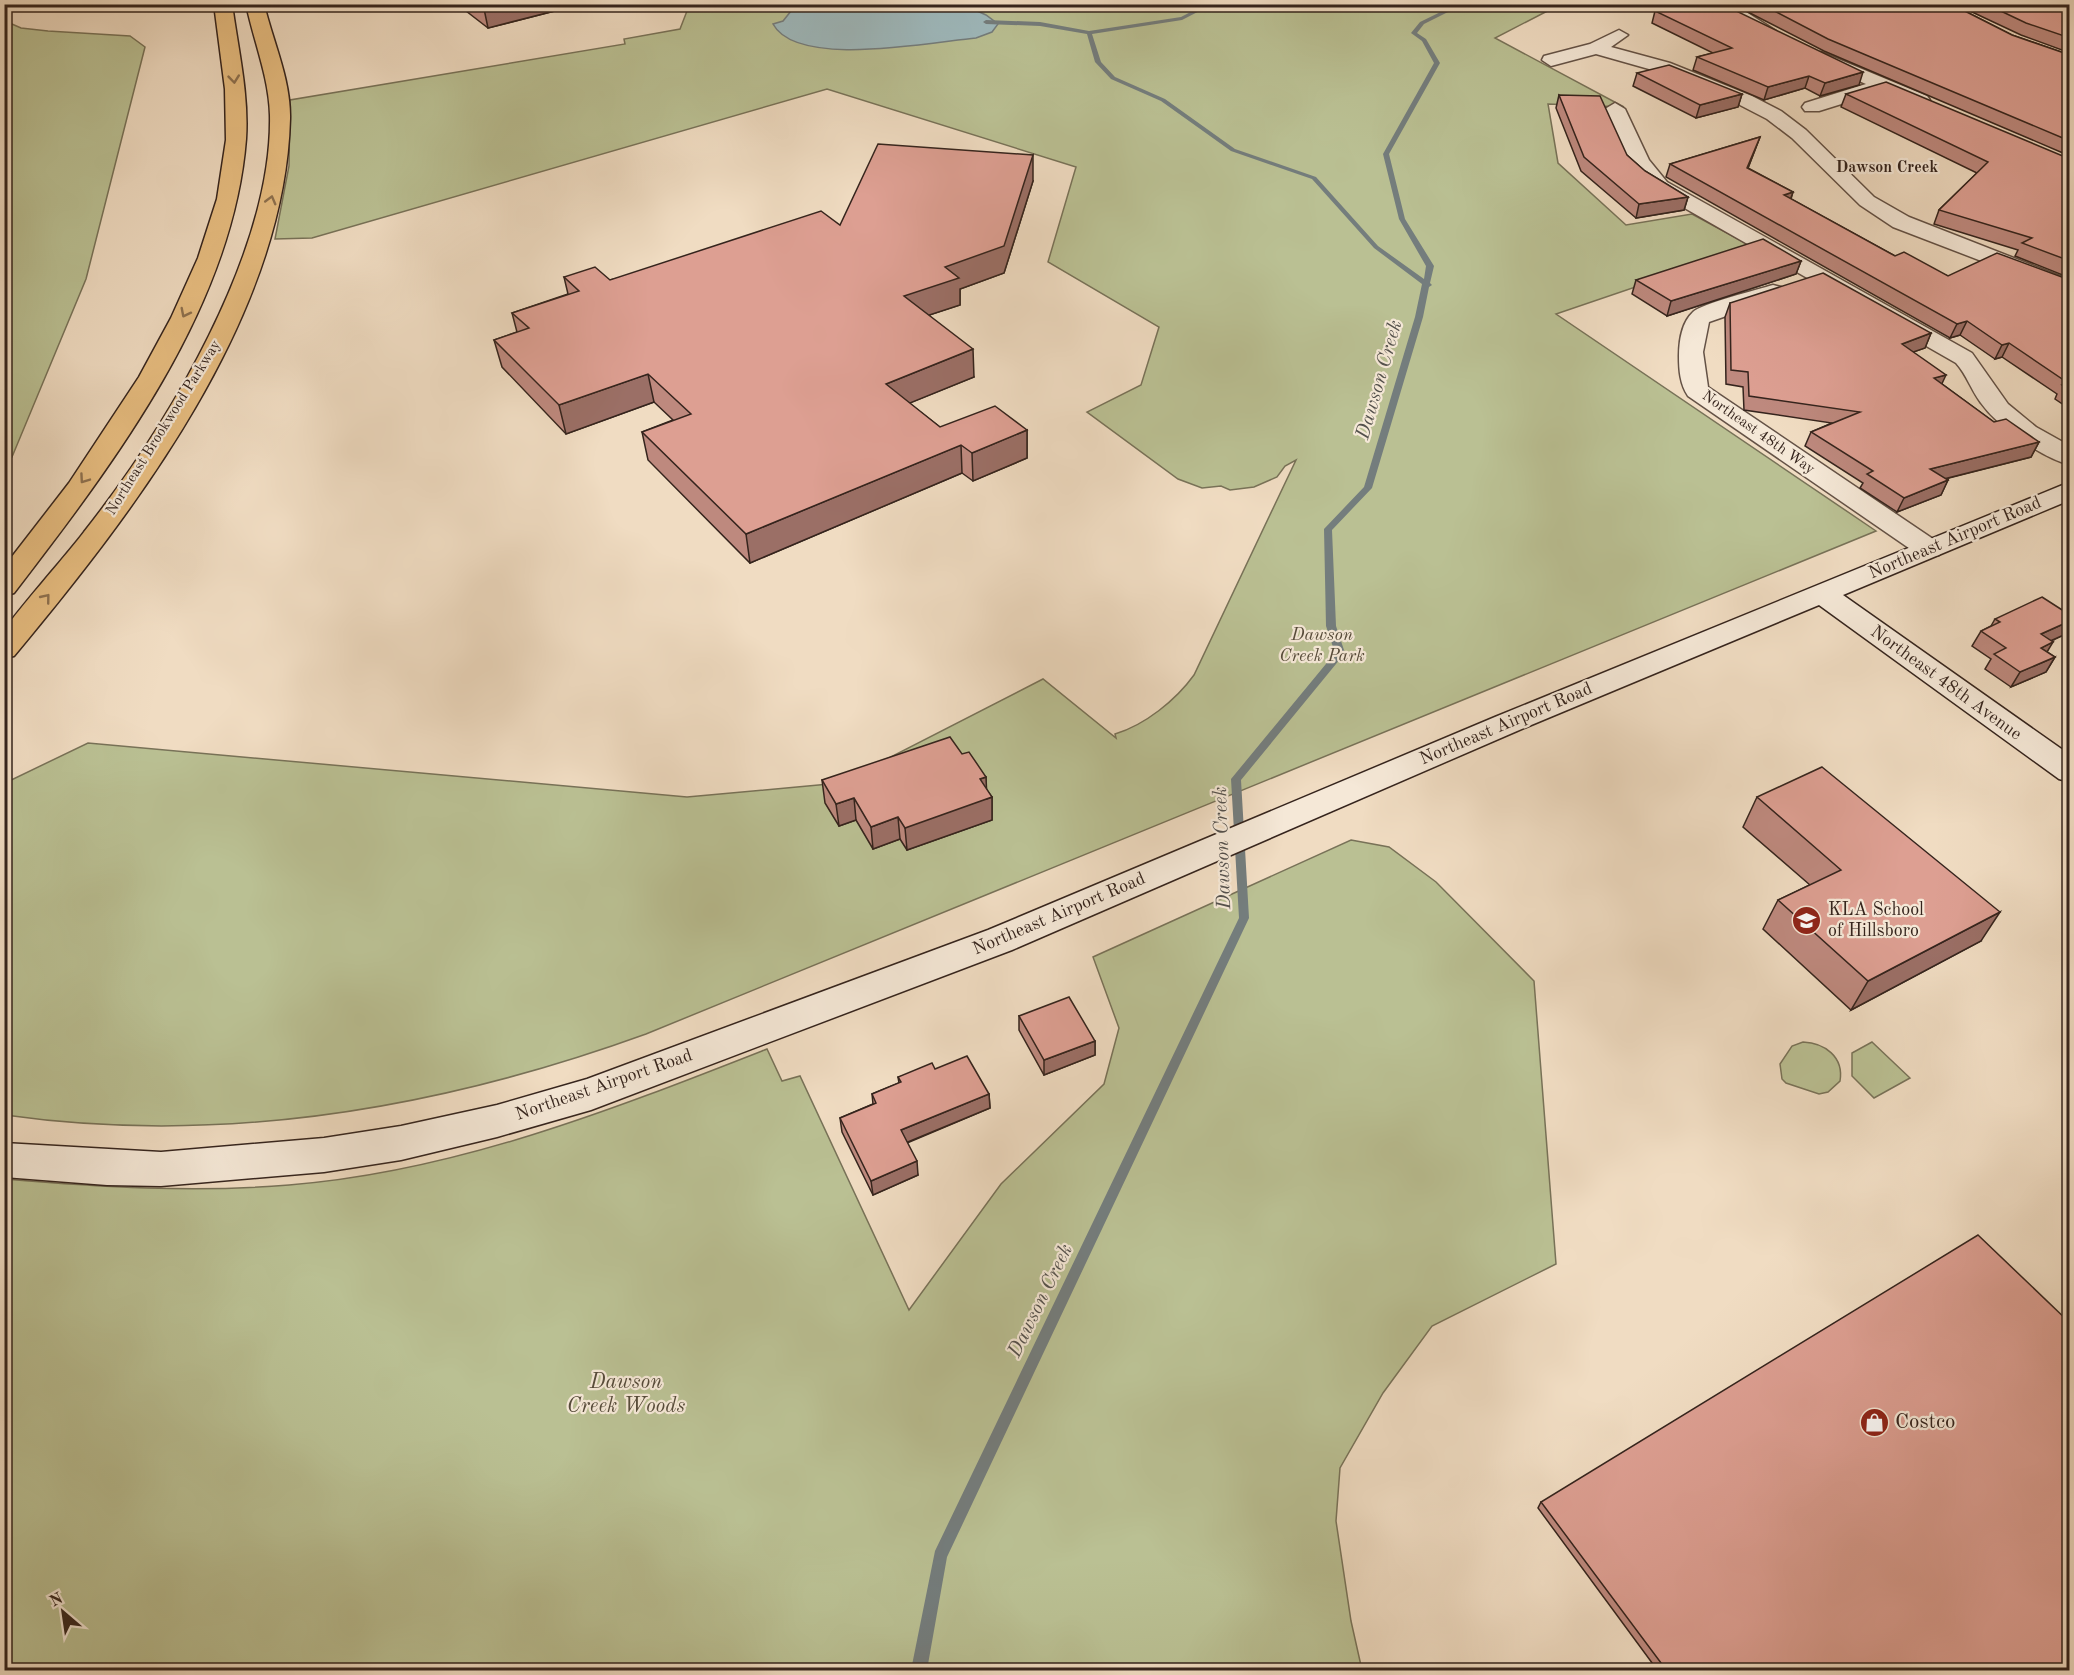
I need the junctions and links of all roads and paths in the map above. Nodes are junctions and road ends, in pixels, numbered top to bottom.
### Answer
1 (223, 4) edge
2 (255, 4) edge
3 (1736, 8) edge
4 (1619, 35) dead end
5 (1786, 41) edge
6 (1596, 48) junction
7 (1807, 51) edge
8 (1551, 60) dead end
9 (1883, 85) junction
10 (1812, 106) dead end
11 (1937, 108) edge
12 (1614, 109) dead end
13 (1821, 276) junction
14 (2070, 288) edge
15 (2070, 457) edge
16 (2070, 490) edge
17 (1929, 549) junction
18 (4, 587) edge
19 (1822, 593) junction
20 (4, 649) edge
21 (2070, 771) edge
22 (4, 1160) edge

1 -> 18 main road
20 -> 2 main road, Northeast Brookwood Parkway
3 - 5 street
4 - 6 street
6 - 8 street
6 - 14 street
7 - 9 street
9 - 10 street
9 - 11 street
12 - 13 street
13 - 15 street
13 - 17 street, Northeast 48th Way
16 - 17 street, Northeast Airport Road
17 - 19 street, Northeast Airport Road
19 - 21 street, Northeast 48th Avenue
19 - 22 street, Northeast Airport Road

